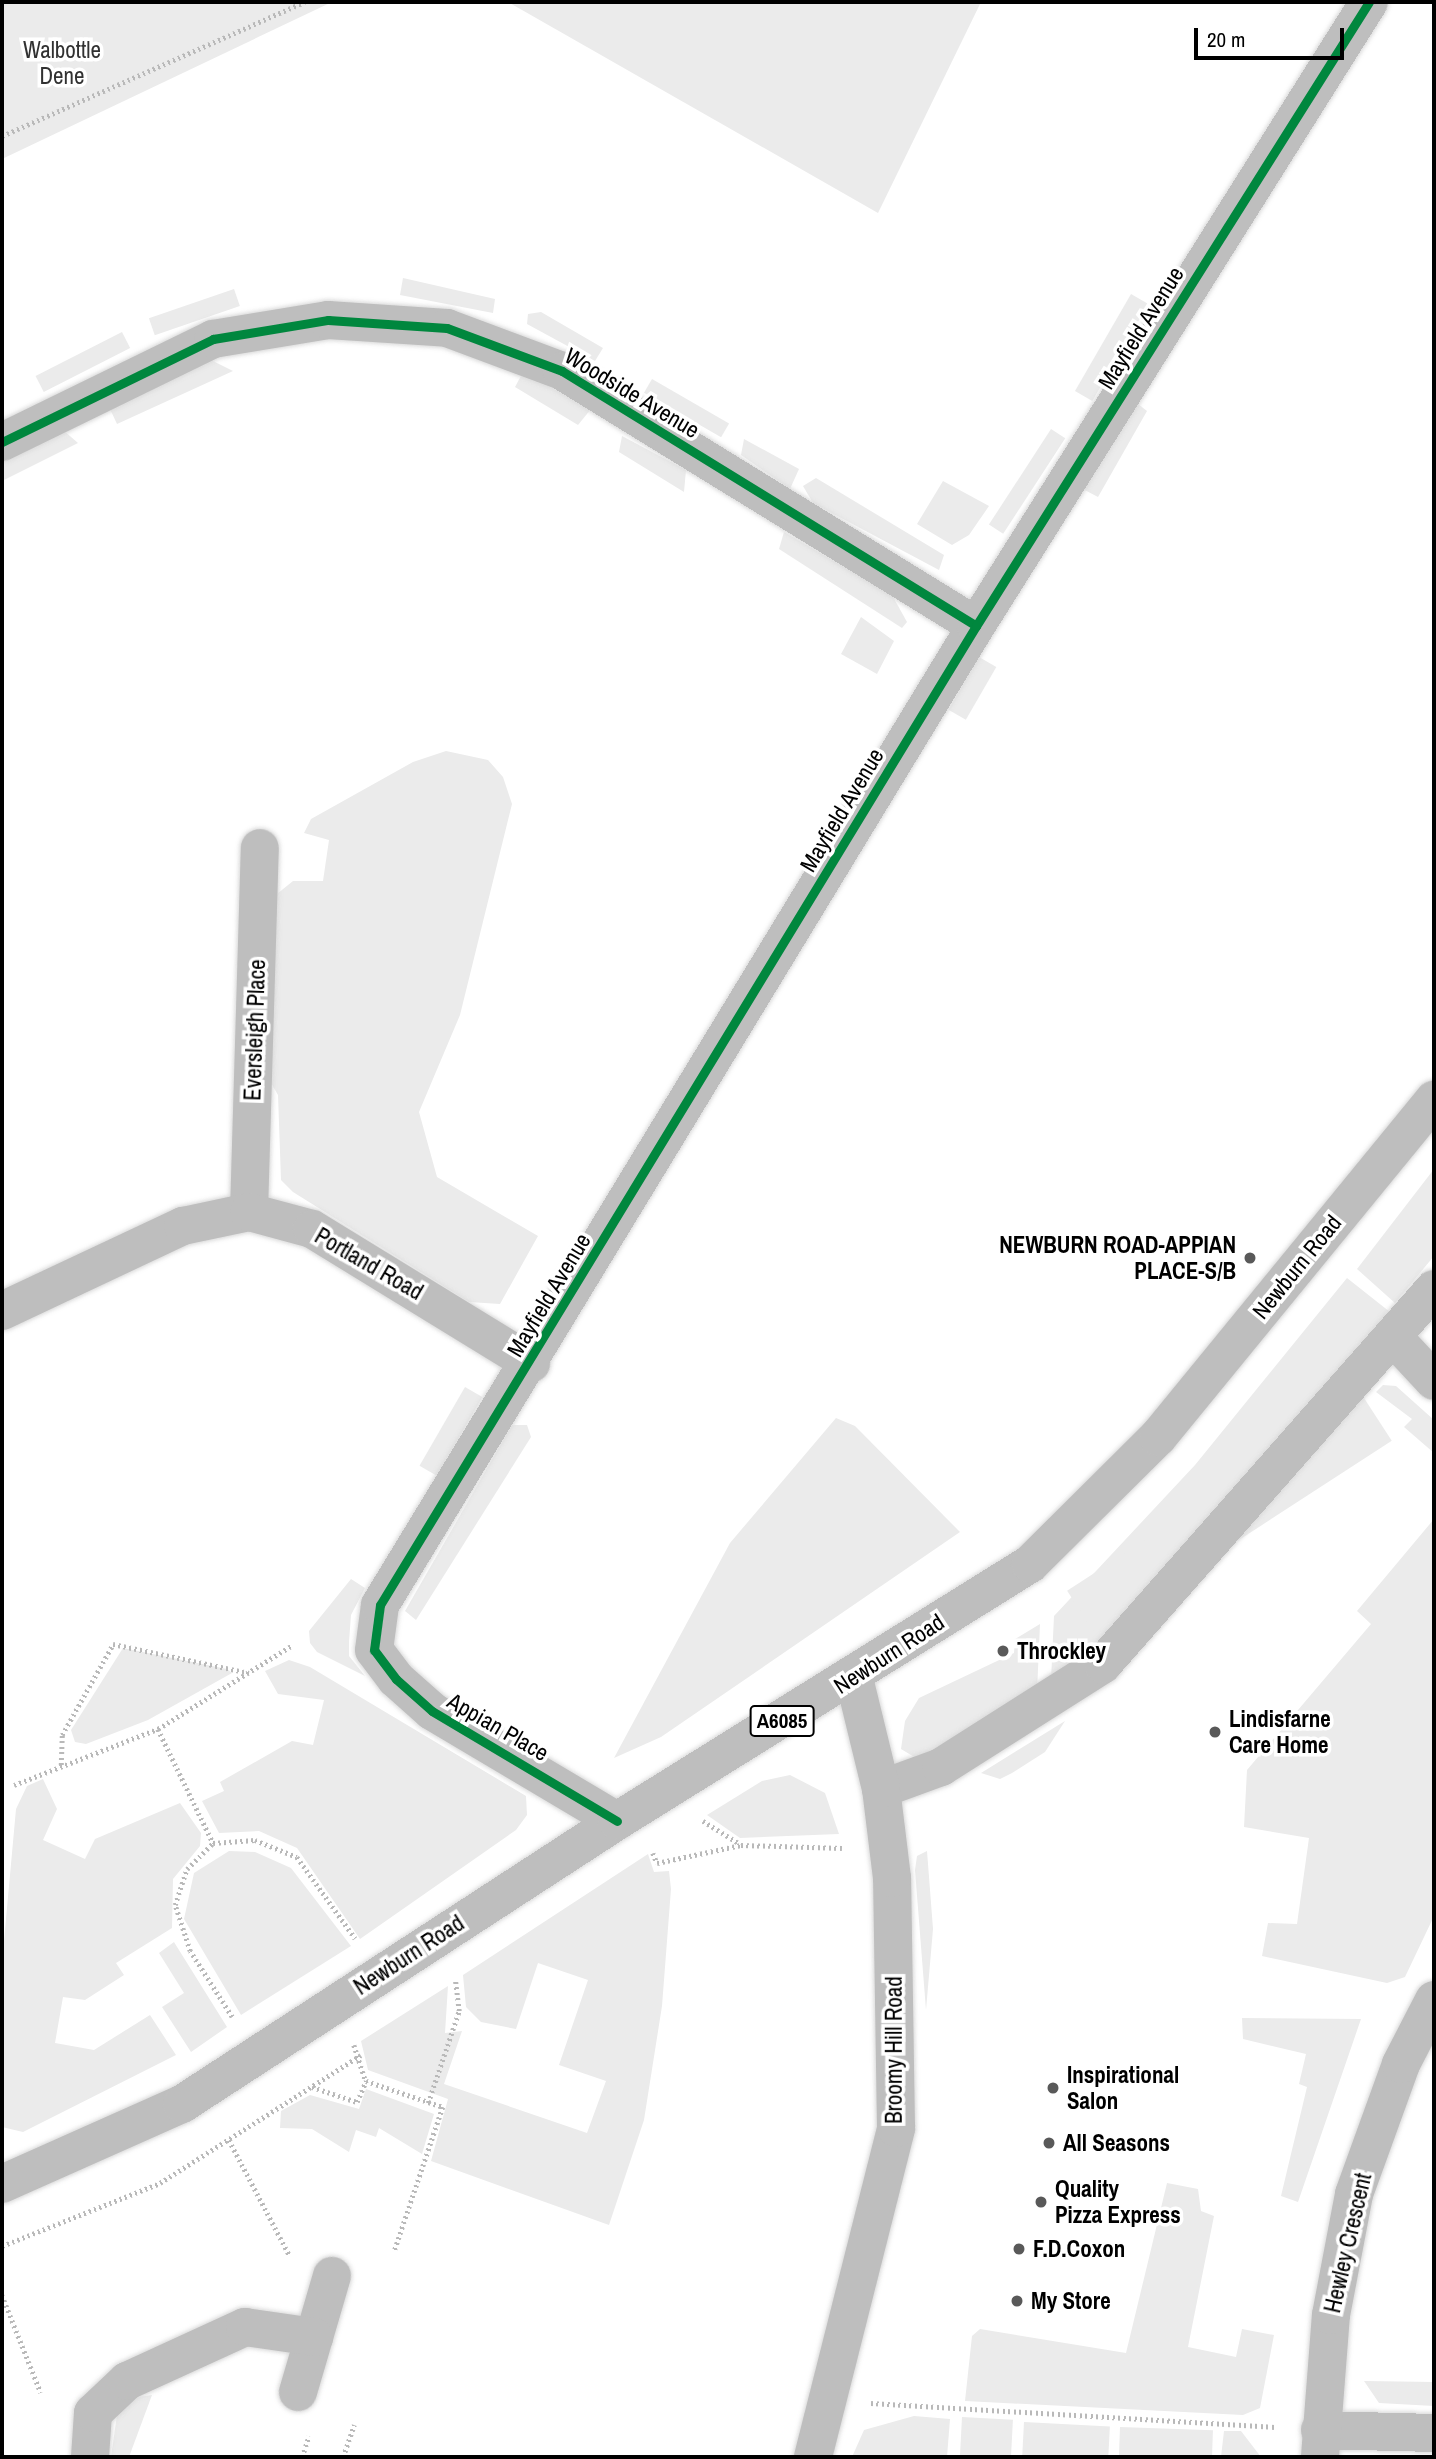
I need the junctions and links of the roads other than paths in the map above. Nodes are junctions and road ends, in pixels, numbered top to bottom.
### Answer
1 (1369, 2) edge
2 (2, 442) edge
3 (976, 626) junction
4 (260, 848) dead end
5 (1434, 1100) edge
6 (249, 1212) junction
7 (1434, 1289) edge
8 (2, 1311) edge
9 (1395, 1339) junction
10 (531, 1363) junction
11 (1434, 1381) edge
12 (374, 1650) joint
13 (854, 1678) junction
14 (881, 1789) junction
15 (617, 1821) junction
16 (1434, 2000) edge
17 (2, 2184) edge
18 (332, 2276) road end
19 (314, 2337) junction
20 (298, 2392) dead end
21 (1434, 2433) edge
22 (1320, 2443) edge
23 (90, 2457) edge
24 (813, 2457) edge

1 - 3 street, Mayfield Avenue
2 - 3 street, Woodside Avenue
3 - 10 street, Mayfield Avenue
4 - 6 street, Eversleigh Place
5 - 13 street, Newburn Road / A6085
6 - 8 street, Portland Road
6 - 10 street, Portland Road
7 - 9 street
9 - 11 street
9 - 14 street
10 - 12 street, Mayfield Avenue
12 - 15 street, Appian Place
13 - 14 street, Broomy Hill Road
13 - 15 street, Newburn Road / A6085
14 - 24 street, Broomy Hill Road
15 - 17 street, Newburn Road / A6085
16 - 22 street, Hewley Crescent
18 - 19 street
19 - 20 street
19 - 23 street
21 - 22 street

